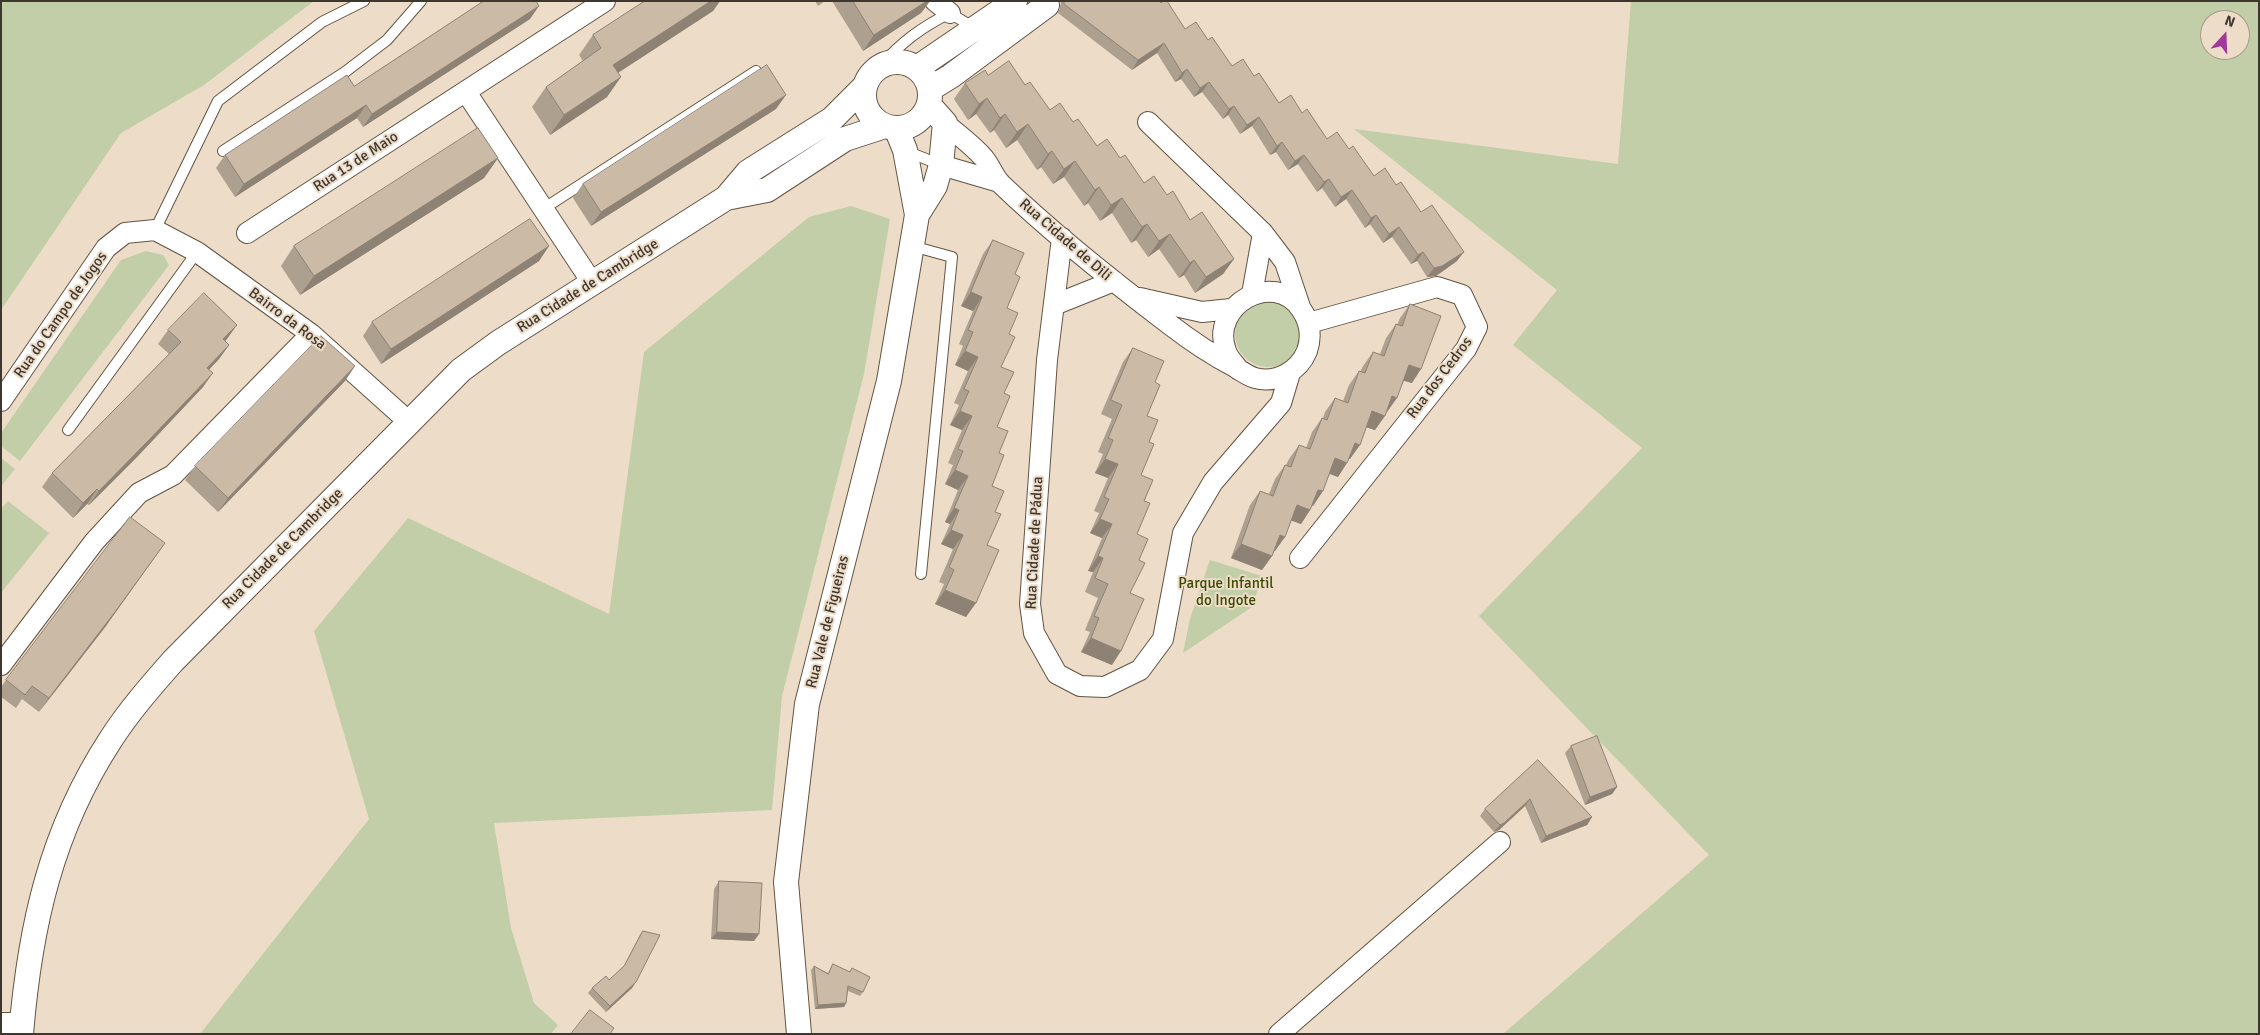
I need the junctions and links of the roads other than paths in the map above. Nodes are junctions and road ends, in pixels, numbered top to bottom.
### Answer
1 (364, 1) edge
2 (421, 1) edge
3 (605, 1) edge
4 (1015, 1) edge
5 (1047, 5) dead end
6 (943, 7) edge
7 (975, 28) junction
8 (916, 68) junction
9 (756, 71) edge
10 (872, 76) junction
11 (466, 92) junction
12 (930, 97) junction
13 (1148, 122) dead end
14 (945, 123) junction
15 (891, 127) junction
16 (905, 150) junction
17 (223, 151) dead end
18 (941, 165) junction
19 (999, 182) junction
20 (726, 198) junction
21 (543, 209) junction
22 (917, 215) junction
23 (155, 230) junction
24 (247, 233) dead end
25 (1263, 234) junction
26 (1062, 238) junction
27 (912, 246) junction
28 (196, 252) junction
29 (1114, 281) junction
30 (593, 284) junction
31 (1252, 294) junction
32 (1132, 297) junction
33 (1054, 305) junction
34 (1231, 310) junction
35 (1305, 315) junction
36 (311, 334) junction
37 (1239, 370) junction
38 (1290, 373) junction
39 (1, 401) edge
40 (409, 422) junction
41 (68, 430) dead end
42 (1300, 558) dead end
43 (921, 574) dead end
44 (1, 664) edge
45 (1500, 842) dead end
46 (15, 1027) edge
47 (799, 1034) edge
48 (1279, 1034) edge

1 - 23 lane
2 - 17 lane
3 - 11 street, Rua 13 de Maio
4 - 7 street
5 - 12 street, Rua Cidade de Cambridge
6 - 7 lane
6 - 10 lane
7 - 8 street
8 - 10 street
8 - 12 street
9 - 21 lane
10 - 15 street
10 - 20 street, Rua Cidade de Cambridge
11 - 21 street
11 - 24 street, Rua 13 de Maio
12 - 14 street
12 - 15 street, Rua Cidade de Cambridge
13 - 25 street
14 - 18 street, Rua Vale de Figueiras
14 - 19 street, Rua Cidade de Dili
15 - 16 street, Rua Vale de Figueiras
15 - 20 street, Rua Cidade de Cambridge
16 - 18 lane
16 - 22 street, Rua Vale de Figueiras
18 - 19 street, Rua Cidade de Dili
18 - 22 street, Rua Vale de Figueiras
19 - 26 street, Rua Cidade de Dili
20 - 30 street, Rua Cidade de Cambridge
21 - 30 street
22 - 27 street, Rua Vale de Figueiras
23 - 28 street, Bairro da Rosa
23 - 39 street, Rua do Campo de Jogos
25 - 31 street
25 - 35 street
26 - 29 street, Rua Cidade de Dili
26 - 33 street, Rua Cidade de Pádua
27 - 43 lane
27 - 47 street, Rua Vale de Figueiras
28 - 36 street, Bairro da Rosa
28 - 41 lane
29 - 32 street, Rua Cidade de Dili
29 - 33 street
30 - 40 street, Rua Cidade de Cambridge
31 - 34 street
31 - 35 street
32 - 34 street, Rua Cidade de Dili
32 - 37 street, Rua Cidade de Dili
33 - 38 street, Rua Cidade de Pádua
34 - 37 street
35 - 38 street
35 - 42 street, Rua dos Cedros
36 - 40 street, Bairro da Rosa
36 - 44 street
37 - 38 street
40 - 46 street, Rua Cidade de Cambridge
45 - 48 street

